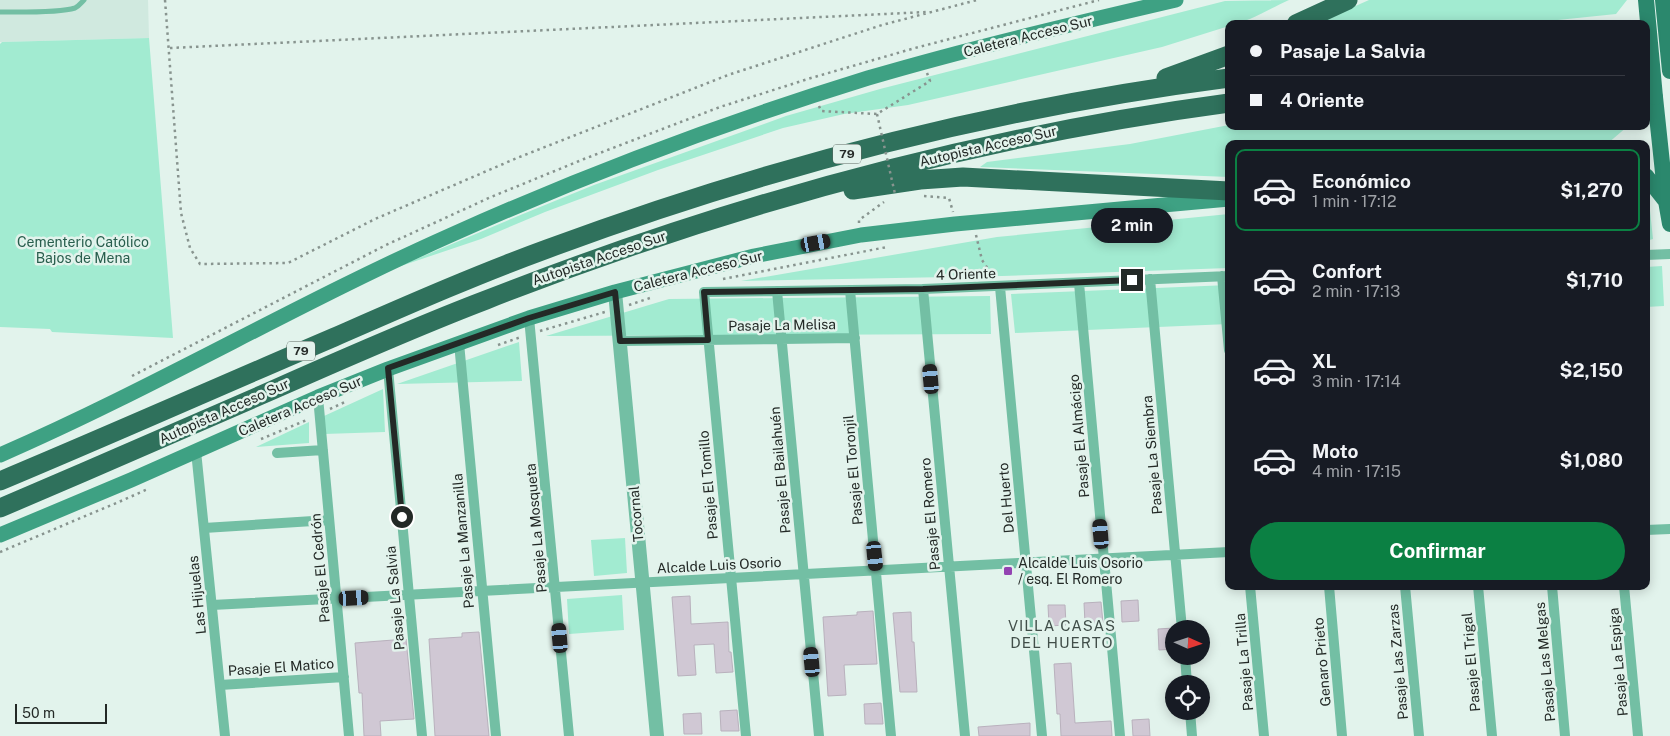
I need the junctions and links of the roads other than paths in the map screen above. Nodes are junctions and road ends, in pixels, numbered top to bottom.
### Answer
1 (84, 0) edge
2 (1176, 0) edge
3 (1348, 0) edge
4 (1646, 0) edge
5 (1663, 0) edge
6 (0, 12) edge
7 (1305, 20) edge
8 (1648, 20) edge
9 (1670, 34) edge
10 (1650, 36) edge
11 (1650, 43) edge
12 (1225, 56) edge
13 (1670, 59) edge
14 (1650, 61) edge
15 (1670, 71) edge
16 (1225, 79) edge
17 (1094, 99) junction
18 (1225, 105) edge
19 (1659, 159) edge
20 (1650, 181) edge
21 (1225, 191) edge
22 (1225, 199) edge
23 (1666, 201) junction
24 (763, 204) junction
25 (1670, 224) edge
26 (1670, 254) edge
27 (1650, 255) edge
28 (1225, 276) edge
29 (1150, 280) junction
30 (1079, 283) junction
31 (1000, 287) junction
32 (923, 289) junction
33 (850, 290) junction
34 (777, 291) junction
35 (615, 292) junction
36 (704, 292) joint
37 (529, 318) junction
38 (855, 338) junction
39 (782, 339) junction
40 (708, 340) junction
41 (620, 341) junction
42 (459, 343) junction
43 (388, 368) junction
44 (318, 397) junction
45 (323, 450) junction
46 (196, 451) junction
47 (277, 453) dead end
48 (0, 455) edge
49 (0, 481) edge
50 (0, 508) edge
51 (329, 520) junction
52 (204, 528) junction
53 (1670, 529) edge
54 (1650, 530) edge
55 (0, 535) edge
56 (1225, 552) edge
57 (1175, 554) junction
58 (1104, 558) junction
59 (1025, 562) junction
60 (949, 566) junction
61 (876, 570) junction
62 (804, 574) junction
63 (731, 578) junction
64 (642, 582) junction
65 (555, 587) junction
66 (1250, 590) edge
67 (1329, 590) edge
68 (1405, 590) edge
69 (1478, 590) edge
70 (1552, 590) edge
71 (1624, 590) edge
72 (482, 591) junction
73 (409, 595) junction
74 (336, 598) junction
75 (212, 605) junction
76 (1181, 620) edge
77 (344, 677) junction
78 (220, 685) junction
79 (1191, 720) edge
80 (225, 736) edge
81 (349, 736) edge
82 (422, 736) edge
83 (496, 736) edge
84 (569, 736) edge
85 (657, 736) edge
86 (746, 736) edge
87 (819, 736) edge
88 (891, 736) edge
89 (965, 736) edge
90 (1042, 736) edge
91 (1120, 736) edge
92 (1192, 736) edge
93 (1264, 736) edge
94 (1342, 736) edge
95 (1419, 736) edge
96 (1492, 736) edge
97 (1565, 736) edge
98 (1638, 736) edge

1 - 6 lane
2 - 48 main road, Caletera Acceso Sur
3 - 7 highway
4 - 8 main road, bridge
5 - 15 main road, bridge
9 - 10 highway
11 - 19 main road, bridge
12 - 17 highway
13 - 14 highway
16 - 17 highway, Autopista Acceso Sur / 79
17 - 49 highway, Autopista Acceso Sur / 79
18 - 24 highway, Autopista Acceso Sur / 79
19 - 23 main road
20 - 23 main road
21 - 24 highway
22 - 35 main road, Caletera Acceso Sur
23 - 25 main road
24 - 50 highway, Autopista Acceso Sur / 79
26 - 27 street
28 - 29 street, 4 Oriente
29 - 30 street, 4 Oriente
29 - 57 street, Pasaje La Siembra
30 - 31 street, 4 Oriente
30 - 58 street, Pasaje El Almácigo
31 - 32 street, 4 Oriente
31 - 59 street, Del Huerto
32 - 33 street, 4 Oriente
32 - 60 street, Pasaje El Romero
33 - 34 street, 4 Oriente
33 - 38 street, Pasaje El Toronjil
34 - 36 street, 4 Oriente
34 - 39 street, Pasaje El Bailahuén
35 - 37 main road, Caletera Acceso Sur
35 - 41 street, Tocornal
36 - 40 street, Pasaje El Tomillo
37 - 42 main road, Caletera Acceso Sur
37 - 65 street, Pasaje La Mosqueta
38 - 39 street, Pasaje La Melisa
38 - 61 street, Pasaje El Toronjil
39 - 40 street, Pasaje La Melisa
39 - 62 street, Pasaje El Bailahuén
40 - 41 street, Pasaje La Melisa
40 - 63 street, Pasaje El Tomillo
41 - 64 street, Tocornal
42 - 43 main road, Caletera Acceso Sur
42 - 72 street, Pasaje La Manzanilla
43 - 44 main road, Caletera Acceso Sur
43 - 73 street, Pasaje La Salvia
44 - 45 street, Pasaje El Cedrón
44 - 46 main road, Caletera Acceso Sur
45 - 47 street
45 - 51 street, Pasaje El Cedrón
46 - 52 street, Las Hijuelas
46 - 55 main road, Caletera Acceso Sur
51 - 52 street
51 - 74 street, Pasaje El Cedrón
52 - 75 street, Las Hijuelas
53 - 54 street
56 - 57 street, Alcalde Luis Osorio
57 - 58 street, Alcalde Luis Osorio
57 - 76 street, Pasaje La Siembra
58 - 59 street, Alcalde Luis Osorio
58 - 91 street, Pasaje El Almácigo
59 - 60 street, Alcalde Luis Osorio
59 - 90 street, Del Huerto
60 - 61 street, Alcalde Luis Osorio
60 - 89 street, Pasaje El Romero
61 - 62 street, Alcalde Luis Osorio
61 - 88 street, Pasaje El Toronjil
62 - 63 street, Alcalde Luis Osorio
62 - 87 street, Pasaje El Bailahuén
63 - 64 street, Alcalde Luis Osorio
63 - 86 street, Pasaje El Tomillo
64 - 65 street, Alcalde Luis Osorio
64 - 85 street, Tocornal
65 - 72 street, Alcalde Luis Osorio
65 - 84 street, Pasaje La Mosqueta
66 - 93 street, Pasaje La Trilla
67 - 94 street, Genaro Prieto
68 - 95 street, Pasaje Las Zarzas
69 - 96 street, Pasaje El Trigal
70 - 97 street, Pasaje Las Melgas
71 - 98 street, Pasaje La Espiga
72 - 73 street, Alcalde Luis Osorio
72 - 83 street, Pasaje La Manzanilla
73 - 74 street, Alcalde Luis Osorio
73 - 82 street, Pasaje La Salvia
74 - 75 street, Alcalde Luis Osorio
74 - 77 street, Pasaje El Cedrón
75 - 78 street, Las Hijuelas
77 - 78 street, Pasaje El Matico
77 - 81 street, Pasaje El Cedrón
78 - 80 street, Las Hijuelas
79 - 92 street

